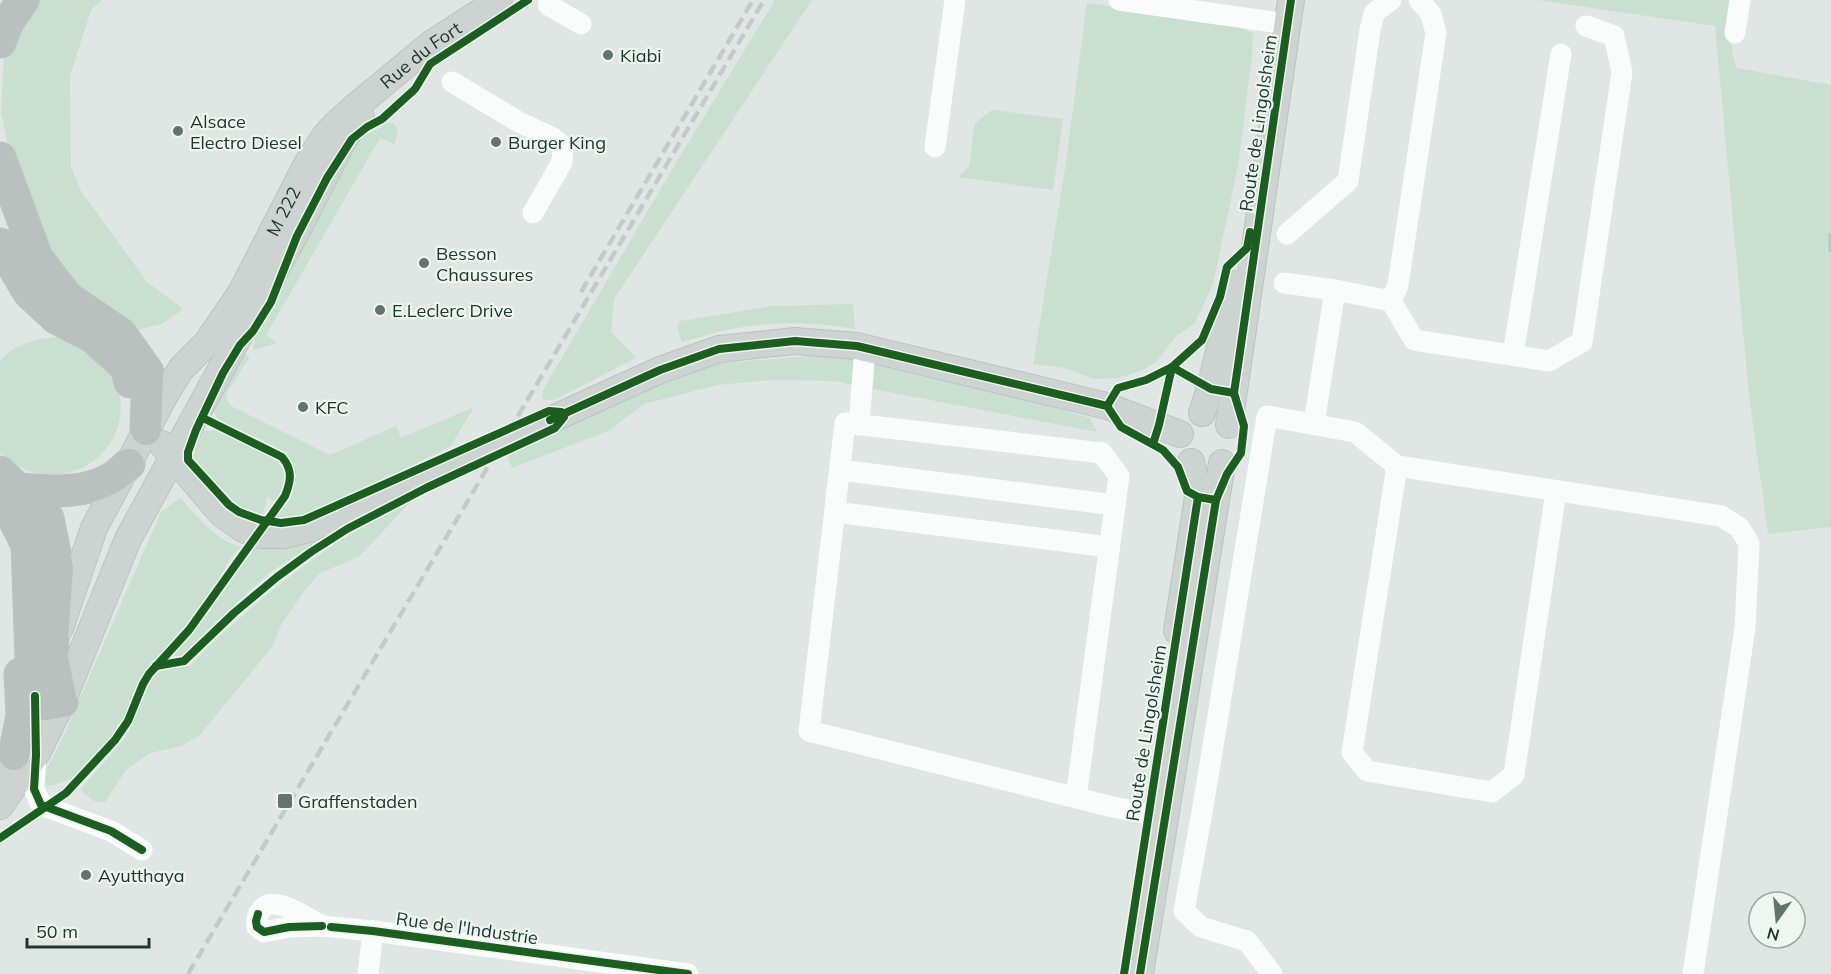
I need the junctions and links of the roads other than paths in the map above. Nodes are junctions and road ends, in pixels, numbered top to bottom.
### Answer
1 (14, 0) edge
2 (23, 0) edge
3 (499, 0) edge
4 (955, 0) edge
5 (1119, 0) edge
6 (1390, 0) edge
7 (1419, 0) edge
8 (1740, 0) edge
9 (548, 4) dead end
10 (1284, 8) edge
11 (0, 12) edge
12 (581, 24) dead end
13 (1586, 26) dead end
14 (1736, 33) dead end
15 (0, 42) edge
16 (1560, 54) dead end
17 (452, 82) dead end
18 (373, 92) junction
19 (935, 147) dead end
20 (0, 158) edge
21 (533, 213) dead end
22 (1287, 234) dead end
23 (0, 244) edge
24 (1284, 283) dead end
25 (1335, 290) junction
26 (1390, 301) junction
27 (865, 348) junction
28 (1514, 356) junction
29 (1202, 413) junction
30 (1246, 419) junction
31 (1314, 424) junction
32 (859, 425) junction
33 (146, 430) junction
34 (1180, 434) junction
35 (172, 457) junction
36 (1191, 462) junction
37 (1222, 463) junction
38 (129, 464) junction
39 (1397, 466) junction
40 (840, 470) junction
41 (6, 485) edge
42 (1556, 491) junction
43 (1115, 505) junction
44 (835, 512) junction
45 (0, 525) edge
46 (1109, 547) junction
47 (52, 653) junction
48 (49, 699) junction
49 (17, 761) edge
50 (1076, 798) junction
51 (0, 806) edge
52 (1149, 814) junction
53 (142, 850) dead end
54 (322, 926) dead end
55 (374, 931) junction
56 (368, 974) edge
57 (688, 974) edge
58 (1124, 974) edge
59 (1140, 974) edge
60 (1272, 974) edge
61 (1692, 974) edge

1 - 11 highway
2 - 15 highway
3 - 18 main road, Rue du Fort / M 222
4 - 19 street
5 - 10 street
6 - 22 street
7 - 26 street
8 - 14 street
9 - 12 street
10 - 29 main road, Route de Lingolsheim
10 - 30 main road, Route de Lingolsheim
13 - 28 street
16 - 28 street
17 - 21 street
18 - 33 main road, M 222
18 - 35 main road, M 222
20 - 33 highway
23 - 33 highway
24 - 25 street
25 - 26 street
25 - 31 street
26 - 28 street
27 - 32 street
27 - 34 main road
27 - 35 main road, bridge
29 - 30 main road
29 - 34 main road
30 - 31 street
30 - 37 main road, Route de Lingolsheim
30 - 60 street
31 - 39 street
32 - 40 street
32 - 43 street
33 - 35 main road
33 - 38 main road, M 222
34 - 36 main road, Route de Lingolsheim
35 - 48 main road
36 - 37 main road
36 - 52 main road, Route de Lingolsheim
37 - 59 main road, Route de Lingolsheim
38 - 41 highway
38 - 47 main road, M 222
39 - 42 street
39 - 42 street
40 - 43 street
40 - 44 street
41 - 47 highway
41 - 48 highway
42 - 61 street
43 - 46 street
44 - 46 street
44 - 50 street
45 - 49 highway
46 - 50 street
47 - 48 highway
48 - 49 main road
49 - 51 main road
49 - 53 street
50 - 52 street
52 - 58 main road, Route de Lingolsheim
54 - 55 street, Rue de l'Industrie
55 - 56 street
55 - 57 street, Rue de l'Industrie

